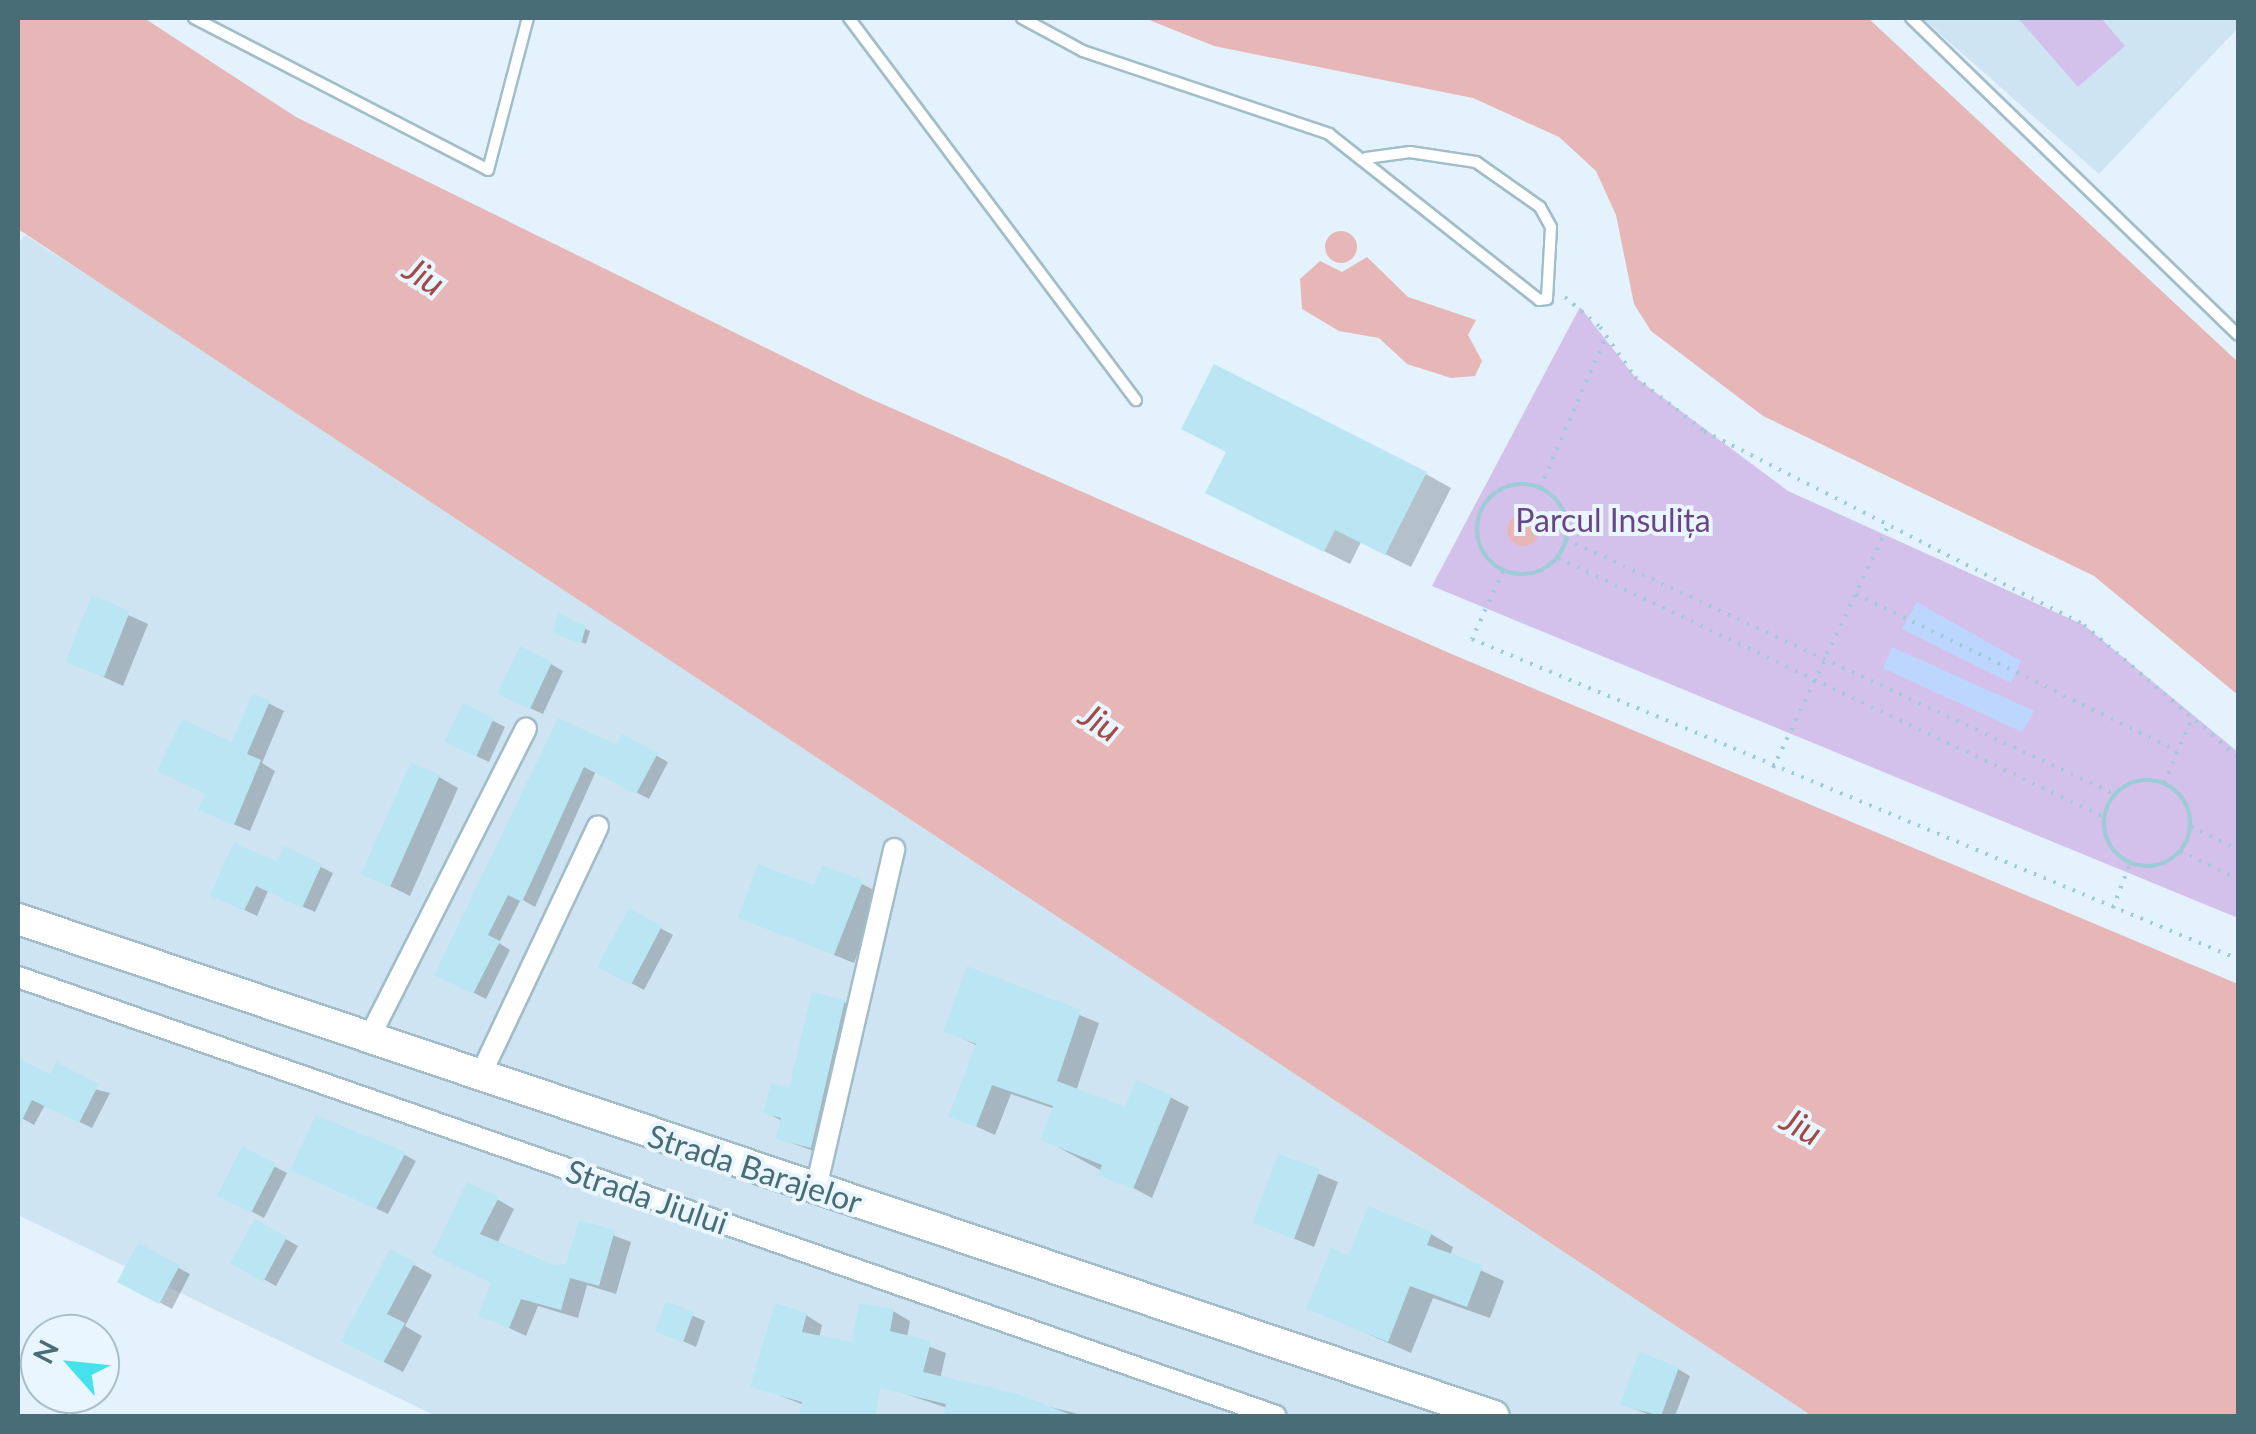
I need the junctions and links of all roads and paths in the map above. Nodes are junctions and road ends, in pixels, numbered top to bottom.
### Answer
1 (194, 18) edge
2 (528, 18) edge
3 (849, 18) edge
4 (1022, 18) edge
5 (1911, 18) edge
6 (1366, 158) junction
7 (1552, 289) junction
8 (2238, 335) edge
9 (1606, 336) junction
10 (1136, 400) dead end
11 (1540, 488) junction
12 (1887, 528) junction
13 (1566, 539) junction
14 (1558, 558) junction
15 (1502, 570) junction
16 (1856, 594) junction
17 (1826, 656) junction
18 (1814, 682) junction
19 (2193, 717) junction
20 (526, 730) dead end
21 (2178, 751) junction
22 (2238, 757) edge
23 (1772, 769) junction
24 (2164, 782) junction
25 (2115, 794) junction
26 (2104, 817) junction
27 (598, 826) dead end
28 (2191, 826) junction
29 (894, 849) dead end
30 (2238, 850) edge
31 (2180, 851) junction
32 (2130, 863) junction
33 (2238, 880) edge
34 (2112, 908) junction
35 (18, 918) edge
36 (2238, 959) edge
37 (18, 977) edge
38 (369, 1038) junction
39 (480, 1076) junction
40 (816, 1188) junction
41 (1276, 1416) edge
42 (1494, 1416) edge

1 - 2 lane
3 - 10 lane
4 - 6 lane
5 - 8 lane
6 - 7 lane
6 - 7 lane
7 - 9 path
9 - 11 path
9 - 12 path
11 - 13 path
11 - 15 path
12 - 16 path
12 - 19 path
13 - 14 path
13 - 17 path
14 - 15 path
14 - 18 path
15 - 23 path
16 - 17 path
16 - 21 path
17 - 18 path
17 - 25 path
18 - 23 path
18 - 26 path
19 - 21 path
19 - 22 path
20 - 38 street
21 - 24 path
23 - 34 path
24 - 25 path
24 - 28 path
25 - 26 path
26 - 32 path
27 - 39 street
28 - 30 path
28 - 31 path
29 - 40 street
31 - 32 path
31 - 33 path
32 - 34 path
34 - 36 path
35 - 38 main road, Strada Barajelor
37 - 41 street, Strada Jiului
38 - 39 main road, Strada Barajelor
39 - 40 main road, Strada Barajelor
40 - 42 main road, Strada Barajelor

